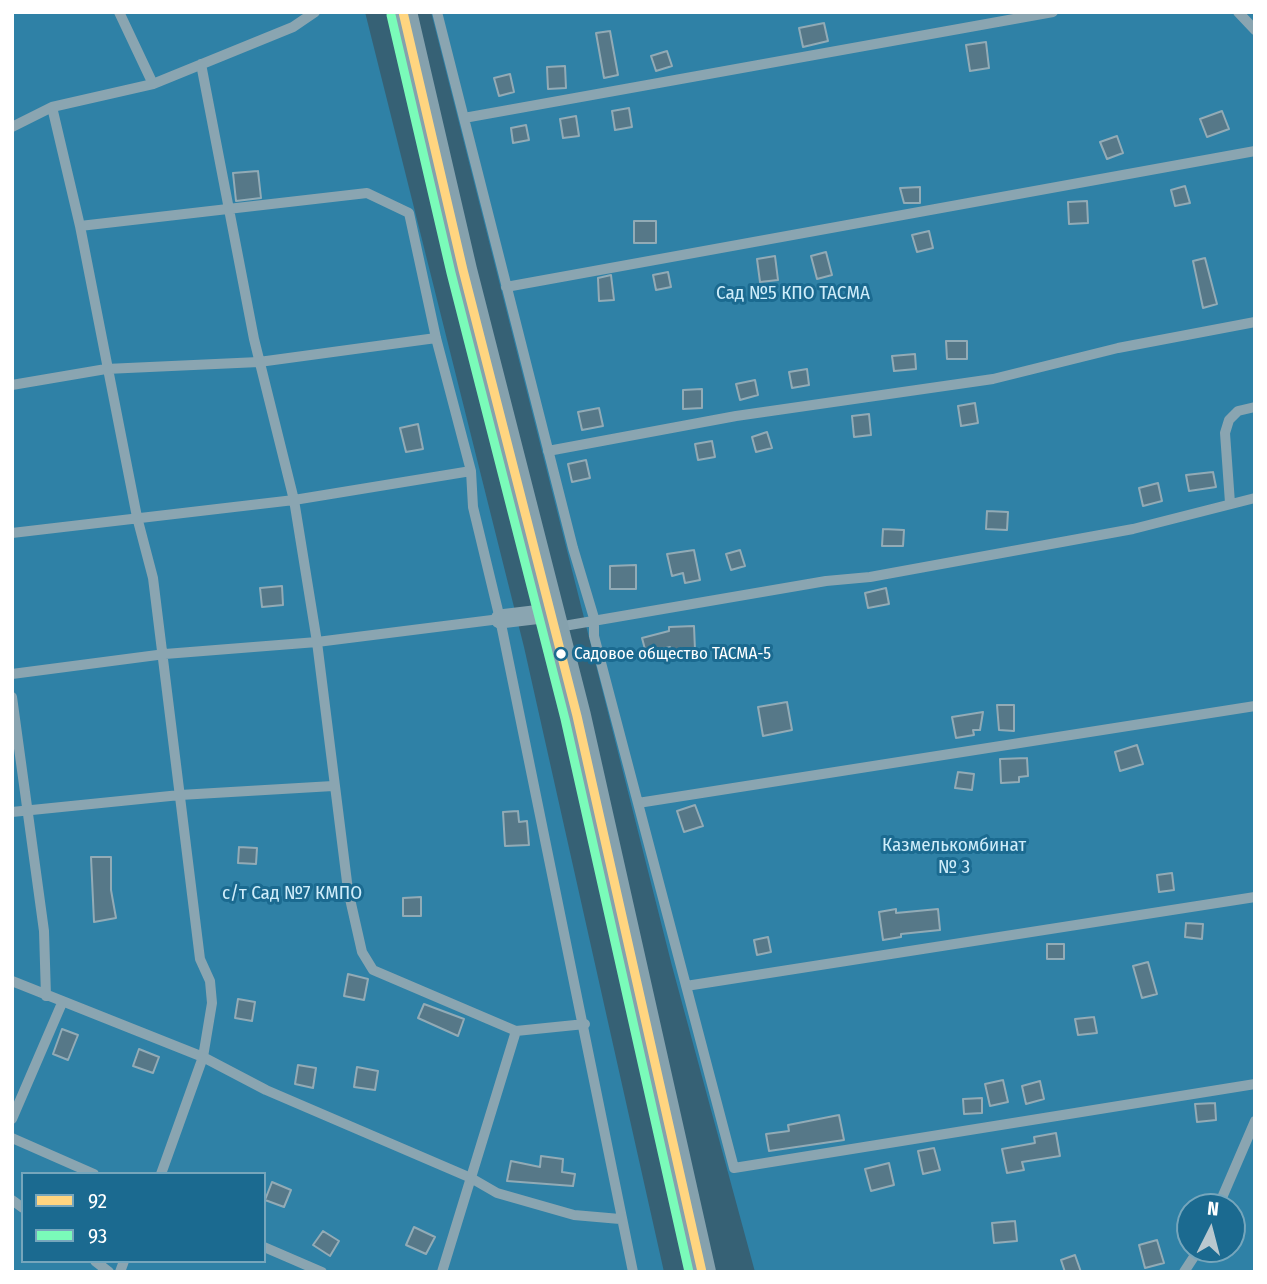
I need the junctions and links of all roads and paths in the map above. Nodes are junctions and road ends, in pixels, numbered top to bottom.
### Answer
1 (119, 12) edge
2 (315, 12) edge
3 (404, 12) edge
4 (437, 12) edge
5 (1053, 12) edge
6 (1238, 12) edge
7 (302, 16) edge
8 (1255, 30) edge
9 (201, 64) junction
10 (153, 84) junction
11 (52, 107) junction
12 (464, 118) junction
13 (13, 126) edge
14 (1255, 151) edge
15 (229, 208) junction
16 (80, 226) junction
17 (506, 287) junction
18 (1255, 322) edge
19 (436, 338) junction
20 (259, 362) junction
21 (106, 369) junction
22 (12, 386) edge
23 (1255, 407) edge
24 (548, 451) junction
25 (471, 471) junction
26 (1255, 498) edge
27 (294, 500) junction
28 (1230, 503) junction
29 (137, 517) junction
30 (12, 533) edge
31 (594, 618) junction
32 (500, 619) junction
33 (552, 620) junction
34 (317, 642) junction
35 (165, 654) junction
36 (12, 674) edge
37 (12, 696) edge
38 (1255, 706) edge
39 (333, 786) junction
40 (180, 795) junction
41 (638, 803) junction
42 (30, 809) junction
43 (12, 812) edge
44 (1255, 897) edge
45 (12, 981) edge
46 (686, 986) junction
47 (46, 996) junction
48 (62, 1003) junction
49 (585, 1024) junction
50 (516, 1031) junction
51 (202, 1057) junction
52 (1255, 1084) edge
53 (12, 1119) edge
54 (1255, 1121) edge
55 (12, 1138) edge
56 (89, 1172) edge
57 (162, 1172) edge
58 (471, 1178) junction
59 (1224, 1193) edge
60 (620, 1219) junction
61 (266, 1248) edge
62 (322, 1272) edge
63 (442, 1272) edge
64 (633, 1272) edge
65 (702, 1272) edge

1 - 10 lane
2 - 7 lane
3 - 33 main road
4 - 12 lane
5 - 12 lane
6 - 8 lane
7 - 9 lane
9 - 10 lane
9 - 15 lane
10 - 11 lane
11 - 13 lane
11 - 16 lane
12 - 17 lane
14 - 17 lane
15 - 16 lane
15 - 19 lane
15 - 20 lane
16 - 21 lane
17 - 24 lane
18 - 24 lane
19 - 20 lane
19 - 25 lane
20 - 21 lane
20 - 27 lane
21 - 22 lane
21 - 29 lane
23 - 28 lane
24 - 31 lane
25 - 27 lane
25 - 32 lane
26 - 28 lane
27 - 29 lane
27 - 34 lane
28 - 31 lane
29 - 30 lane
29 - 35 lane
31 - 33 lane
31 - 41 lane
32 - 33 street
32 - 34 lane
32 - 49 lane
33 - 65 main road
34 - 35 lane
34 - 39 lane
35 - 36 lane
35 - 40 lane
37 - 42 lane
38 - 41 lane
39 - 40 lane
39 - 50 lane
40 - 42 lane
40 - 51 lane
41 - 46 lane
42 - 43 lane
42 - 47 lane
44 - 46 lane
45 - 47 lane
46 - 52 lane
47 - 48 lane
48 - 51 lane
48 - 53 lane
49 - 50 lane
49 - 60 lane
50 - 58 lane
51 - 57 lane
51 - 58 lane
54 - 59 lane
55 - 56 lane
58 - 60 lane
58 - 63 lane
60 - 64 lane
61 - 62 lane

